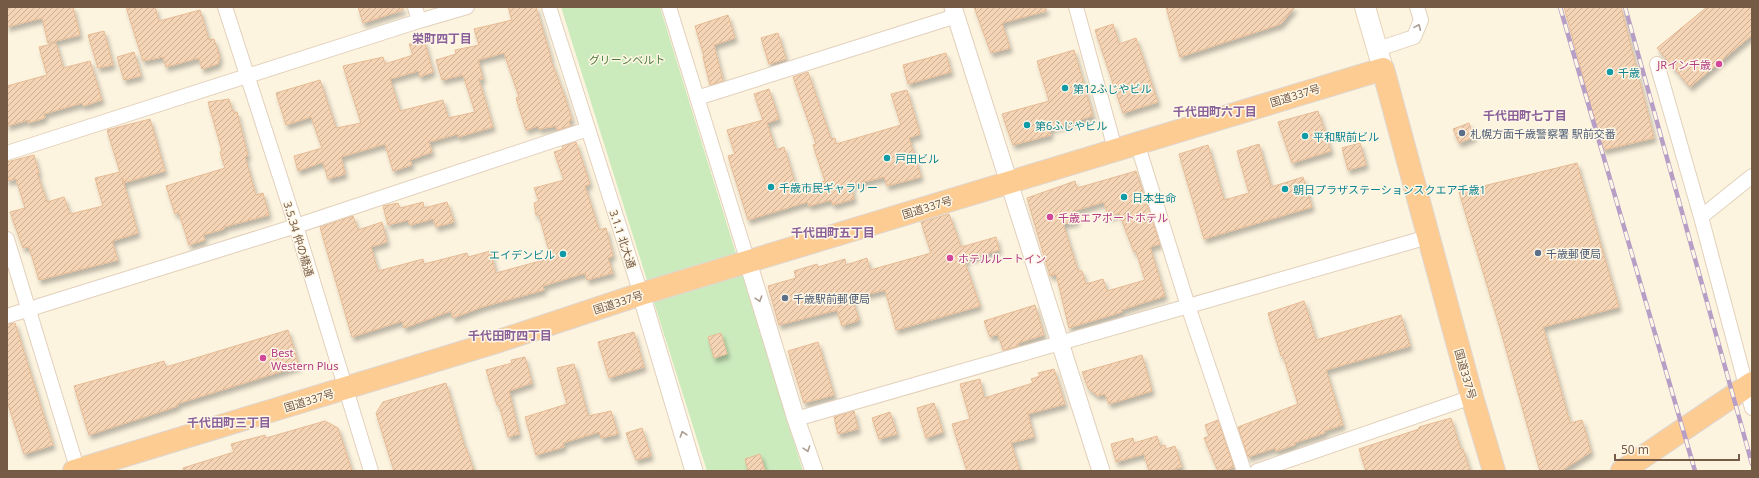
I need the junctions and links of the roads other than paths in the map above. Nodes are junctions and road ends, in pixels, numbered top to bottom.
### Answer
1 (225, 7) edge
2 (415, 7) edge
3 (467, 7) edge
4 (549, 7) edge
5 (669, 7) edge
6 (1076, 7) edge
7 (1365, 7) edge
8 (1416, 7) edge
9 (955, 11) edge
10 (419, 21) junction
11 (1380, 59) junction
12 (1657, 64) dead end
13 (246, 76) junction
14 (697, 98) junction
15 (588, 129) junction
16 (1137, 143) junction
17 (1115, 149) junction
18 (7, 153) edge
19 (1752, 176) edge
20 (1008, 182) junction
21 (1701, 217) junction
22 (296, 226) junction
23 (1428, 237) junction
24 (7, 239) edge
25 (748, 262) junction
26 (641, 294) junction
27 (1188, 306) junction
28 (30, 309) junction
29 (7, 316) edge
30 (1061, 342) junction
31 (1749, 385) edge
32 (346, 389) junction
33 (1472, 397) junction
34 (1752, 408) edge
35 (796, 419) junction
36 (77, 471) edge
37 (371, 471) edge
38 (692, 471) edge
39 (814, 471) edge
40 (1101, 471) edge
41 (1244, 471) edge
42 (1257, 471) edge
43 (1494, 471) edge
44 (1622, 471) edge

1 - 13 street, 3.5.34 仲の橋通
2 - 10 street
3 - 10 street
4 - 15 street, 3.1.1 北大通
5 - 14 street
6 - 17 street
7 - 11 main road
11 -> 8 street
9 - 14 street
9 - 20 street
10 - 13 street
11 - 16 highway, 国道337号
11 - 23 highway, 国道337号
12 - 21 street
13 - 18 street
13 - 22 street, 3.5.34 仲の橋通
14 - 25 street
15 - 22 street
15 - 26 street, 3.1.1 北大通
16 - 17 highway, 国道337号
16 - 27 street
17 - 20 highway, 国道337号
19 - 21 street
20 - 25 highway, 国道337号
20 - 30 street
21 - 31 street
22 - 28 street
22 - 32 street, 3.5.34 仲の橋通
23 - 27 street
23 - 33 highway, 国道337号
24 - 28 street
25 - 26 highway, 国道337号
25 -> 35 street
26 - 32 highway, 国道337号
38 -> 26 street, 3.1.1 北大通
27 - 30 street
27 - 41 street
28 - 29 street
28 - 36 street
30 - 35 street
30 - 40 street
31 - 34 street
31 - 44 highway
32 - 36 highway, 国道337号
32 - 37 street, 3.5.34 仲の橋通
33 - 42 street
33 - 43 highway, 国道337号
35 -> 39 street

